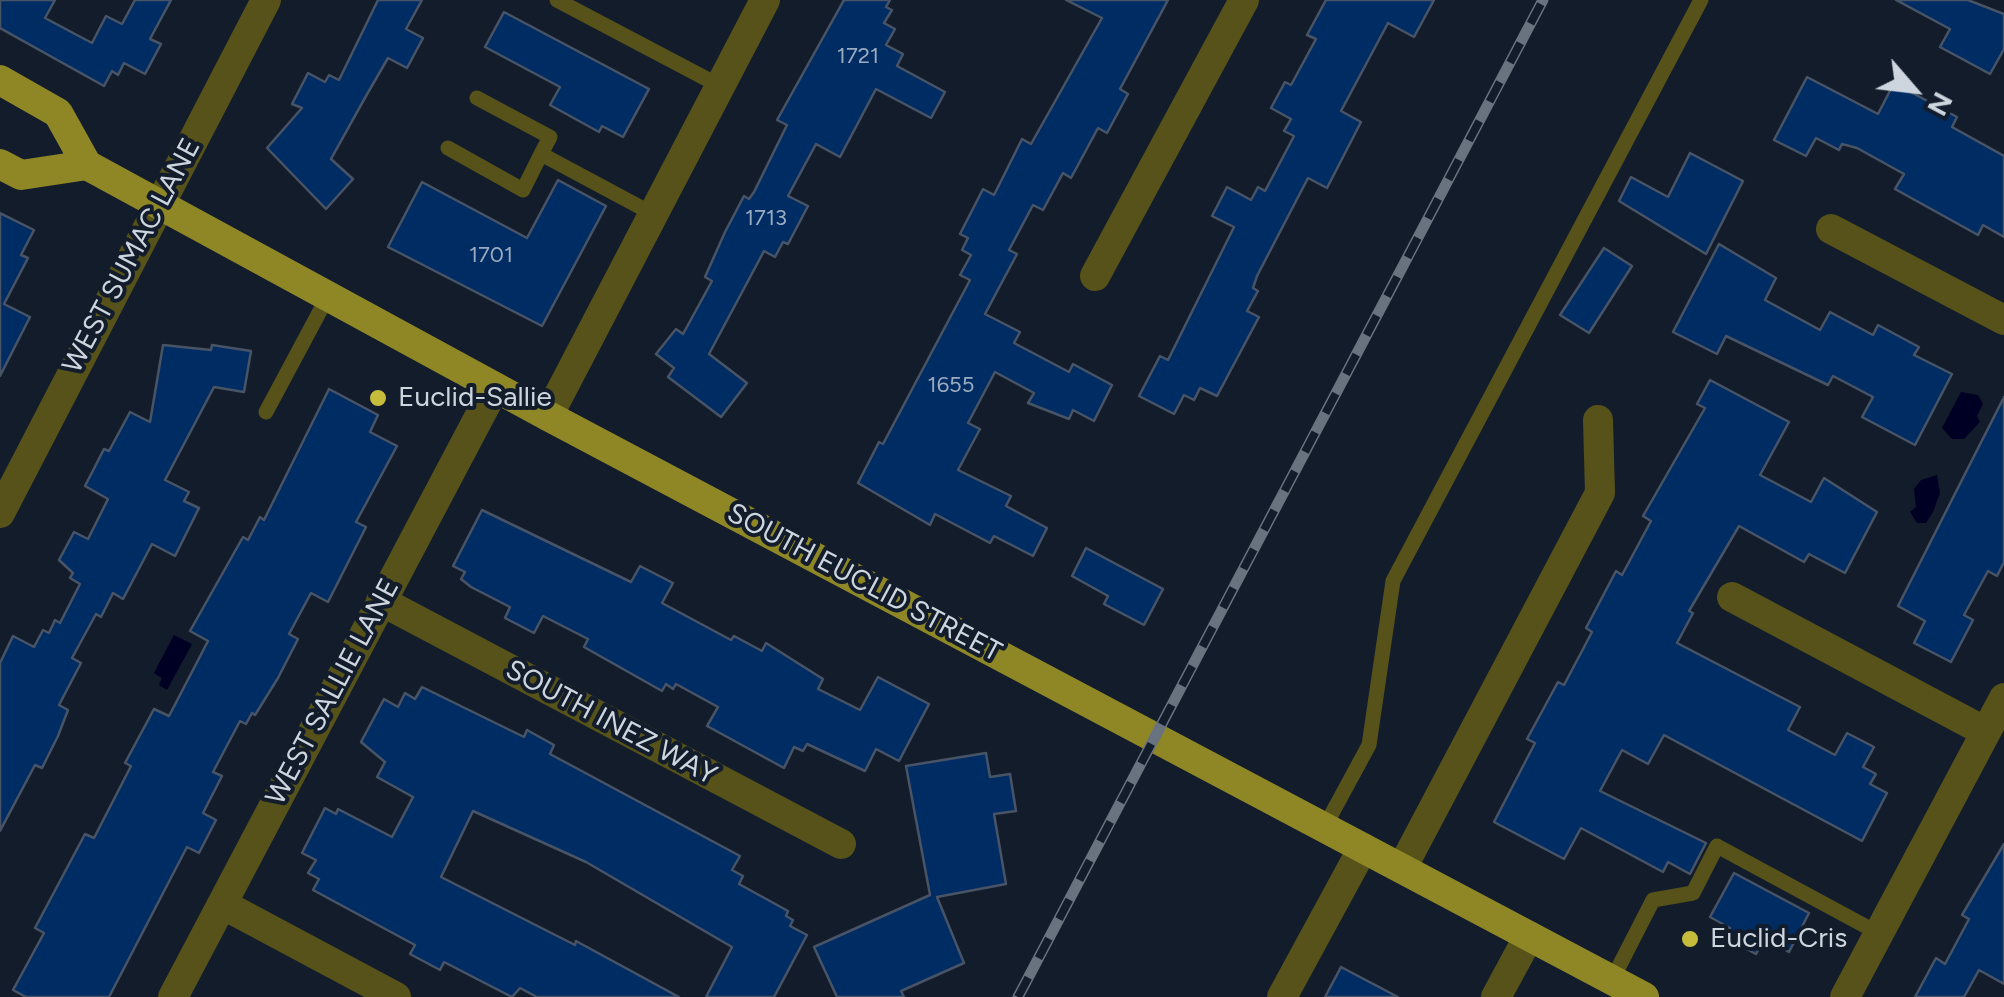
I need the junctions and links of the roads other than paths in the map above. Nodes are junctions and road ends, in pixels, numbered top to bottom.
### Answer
1 (266, 0) edge
2 (557, 0) edge
3 (765, 0) edge
4 (1244, 0) edge
5 (1702, 0) edge
6 (0, 80) edge
7 (720, 86) junction
8 (476, 98) dead end
9 (448, 148) dead end
10 (541, 154) junction
11 (0, 164) edge
12 (87, 165) junction
13 (160, 205) junction
14 (653, 214) junction
15 (1832, 228) dead end
16 (1095, 276) dead end
17 (328, 296) junction
18 (2004, 320) edge
19 (495, 387) junction
20 (266, 412) dead end
21 (548, 416) junction
22 (1598, 420) dead end
23 (0, 513) edge
24 (1732, 597) dead end
25 (382, 601) junction
26 (2004, 698) edge
27 (1986, 732) junction
28 (1324, 828) junction
29 (842, 844) dead end
30 (1363, 848) junction
31 (1402, 868) junction
32 (222, 904) junction
33 (1878, 933) junction
34 (1529, 936) junction
35 (1612, 980) junction
36 (173, 997) edge
37 (396, 997) edge
38 (1282, 997) edge
39 (1496, 997) edge
40 (1644, 997) edge
41 (1844, 997) edge

1 - 13 street, WEST SUMAC LANE
2 - 7 lane
3 - 7 street
4 - 16 street
5 - 28 lane
6 - 12 main road
7 - 14 street
8 - 10 lane
9 - 10 lane
10 - 14 lane
11 - 12 main road
12 - 13 main road, SOUTH EUCLID STREET
13 - 17 main road, SOUTH EUCLID STREET
13 - 23 street, WEST SUMAC LANE
14 - 21 street
15 - 18 street
17 - 19 main road, SOUTH EUCLID STREET
17 - 20 lane
19 - 21 main road, SOUTH EUCLID STREET
19 - 25 street, WEST SALLIE LANE
21 - 28 main road, SOUTH EUCLID STREET
22 - 31 street
24 - 27 street
25 - 29 street, SOUTH INEZ WAY
25 - 32 street, WEST SALLIE LANE
26 - 27 street
27 - 33 street
28 - 30 main road, SOUTH EUCLID STREET
30 - 31 main road, SOUTH EUCLID STREET
30 - 38 street
31 - 34 main road, SOUTH EUCLID STREET
32 - 36 street, WEST SALLIE LANE
32 - 37 street
33 - 35 lane
33 - 41 street
34 - 35 main road, SOUTH EUCLID STREET
34 - 39 street
35 - 40 main road, SOUTH EUCLID STREET

